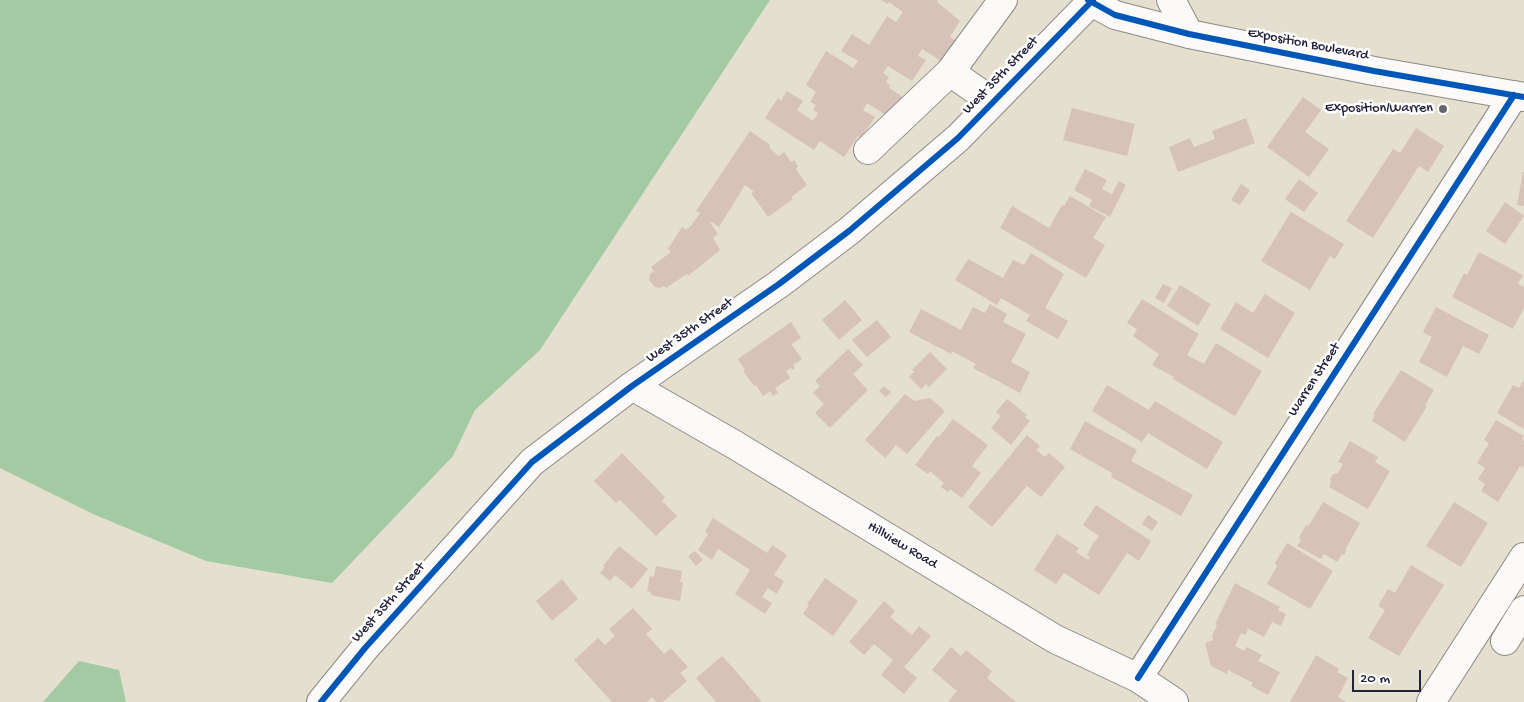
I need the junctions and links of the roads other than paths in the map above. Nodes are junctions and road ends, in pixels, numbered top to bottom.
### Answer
1 (1003, 0) edge
2 (1171, 0) edge
3 (1091, 1) edge
4 (1189, 34) junction
5 (950, 72) junction
6 (1519, 96) edge
7 (993, 102) junction
8 (868, 150) dead end
9 (632, 386) junction
10 (1524, 557) edge
11 (1524, 610) edge
12 (1505, 642) dead end
13 (1138, 678) junction
14 (321, 702) edge
15 (1174, 702) edge
16 (1431, 702) edge

1 - 5 street
2 - 4 street
3 - 4 street, Exposition Boulevard
3 - 7 street, West 35th Street
4 - 6 street, Exposition Boulevard
5 - 7 street
5 - 8 street
6 - 13 street, Warren Street
7 - 9 street, West 35th Street
9 - 13 street, Hillview Road
9 - 14 street, West 35th Street
10 - 16 street
11 - 12 street
13 - 15 street, Hillview Road

